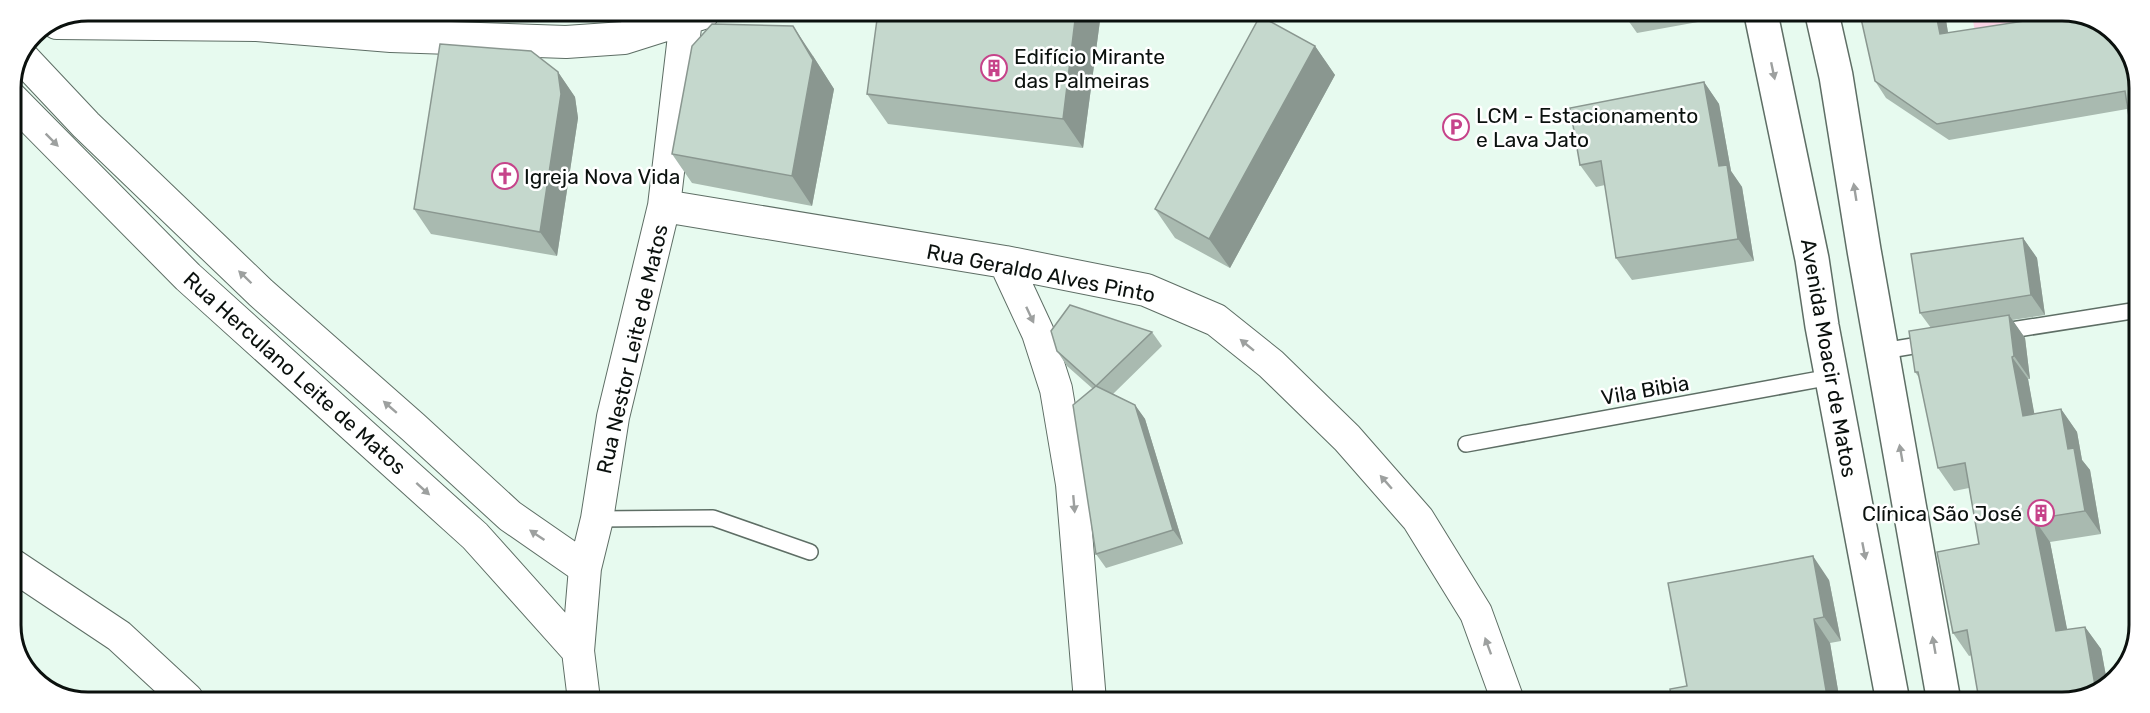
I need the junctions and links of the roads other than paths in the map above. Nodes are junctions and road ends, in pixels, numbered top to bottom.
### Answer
1 (137, 21) edge
2 (280, 21) edge
3 (676, 21) edge
4 (694, 21) edge
5 (1762, 21) edge
6 (1824, 21) edge
7 (73, 23) edge
8 (26, 62) edge
9 (21, 108) edge
10 (664, 206) junction
11 (1864, 250) junction
12 (1812, 259) junction
13 (1005, 262) junction
14 (2129, 311) edge
15 (1987, 334) edge
16 (1941, 341) edge
17 (1883, 351) junction
18 (1831, 377) junction
19 (1466, 444) dead end
20 (597, 519) junction
21 (810, 552) dead end
22 (585, 568) junction
23 (21, 571) edge
24 (578, 651) junction
25 (179, 692) edge
26 (583, 692) edge
27 (1089, 692) edge
28 (1505, 692) edge
29 (1891, 692) edge
30 (1942, 692) edge

1 - 7 street
2 - 3 street
4 - 10 street, Rua Nestor Leite de Matos
5 -> 12 main road, Avenida Moacir de Matos
11 -> 6 main road
22 -> 8 street, Rua Herculano Leite de Matos
9 -> 24 street, Rua Herculano Leite de Matos
10 - 13 street, Rua Geraldo Alves Pinto
10 - 20 street, Rua Nestor Leite de Matos
11 - 12 main road
11 - 17 main road
12 - 18 main road, Avenida Moacir de Matos
13 -> 27 street
28 -> 13 street, Rua Geraldo Alves Pinto
14 - 15 lane
16 - 17 lane
30 -> 17 main road
18 - 19 lane, Vila Bibia
18 -> 29 main road, Avenida Moacir de Matos
20 - 21 lane
20 - 22 street, Rua Nestor Leite de Matos
22 - 24 street, Rua Nestor Leite de Matos
23 - 25 street
24 - 26 street, Rua Nestor Leite de Matos

